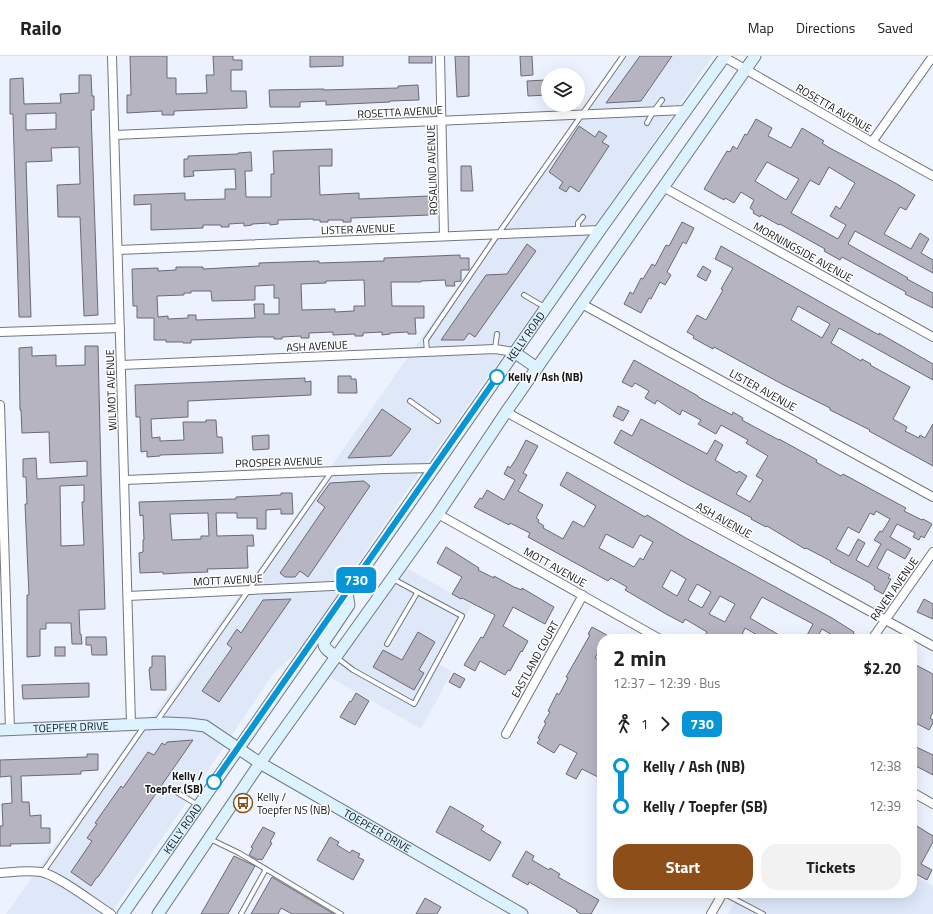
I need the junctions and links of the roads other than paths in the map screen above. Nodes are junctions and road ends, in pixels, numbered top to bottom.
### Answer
1 (112, 56) edge
2 (440, 56) edge
3 (623, 56) edge
4 (725, 56) edge
5 (755, 56) edge
6 (933, 56) edge
7 (746, 70) junction
8 (662, 100) dead end
9 (685, 110) junction
10 (653, 112) junction
11 (581, 115) junction
12 (441, 121) junction
13 (647, 123) dead end
14 (115, 135) junction
15 (872, 142) junction
16 (933, 176) edge
17 (663, 187) junction
18 (583, 217) dead end
19 (600, 230) junction
20 (578, 231) junction
21 (498, 234) junction
22 (444, 236) junction
23 (118, 250) junction
24 (524, 295) dead end
25 (582, 304) junction
26 (546, 308) junction
27 (120, 328) junction
28 (0, 332) edge
29 (497, 334) dead end
30 (933, 337) edge
31 (495, 349) junction
32 (427, 352) junction
33 (514, 352) junction
34 (121, 365) junction
35 (537, 368) junction
36 (410, 401) dead end
37 (0, 405) edge
38 (506, 412) junction
39 (438, 421) dead end
40 (434, 468) junction
41 (332, 471) junction
42 (125, 480) junction
43 (933, 497) edge
44 (438, 514) junction
45 (933, 552) edge
46 (392, 579) junction
47 (350, 589) junction
48 (249, 590) junction
49 (416, 593) junction
50 (583, 595) junction
51 (128, 596) junction
52 (885, 620) junction
53 (651, 634) edge
54 (875, 634) edge
55 (911, 634) edge
56 (917, 637) edge
57 (387, 644) dead end
58 (933, 646) edge
59 (336, 656) junction
60 (131, 724) junction
61 (151, 724) junction
62 (5, 730) edge
63 (506, 734) dead end
64 (238, 748) junction
65 (260, 763) junction
66 (178, 793) dead end
67 (917, 795) edge
68 (933, 804) edge
69 (199, 805) junction
70 (209, 838) junction
71 (266, 869) junction
72 (0, 873) edge
73 (42, 873) junction
74 (720, 898) edge
75 (733, 898) edge
76 (161, 912) edge
77 (111, 914) edge
78 (123, 914) edge
79 (241, 914) edge
80 (341, 914) edge
81 (522, 914) edge
82 (711, 914) edge
83 (763, 914) edge

1 - 14 street, WILMOT AVENUE
2 - 12 street, ROSALIND AVENUE
3 - 11 lane
4 - 7 street, ROSETTA AVENUE
4 - 9 street, KELLY ROAD
5 - 7 street
6 - 15 street
7 - 15 street, ROSETTA AVENUE
7 - 17 street
8 - 10 lane
9 - 10 street, ROSETTA AVENUE
9 - 19 street, KELLY ROAD
10 - 11 street, ROSETTA AVENUE
10 - 13 lane
11 - 12 street, ROSETTA AVENUE
11 - 21 lane
12 - 14 street, ROSETTA AVENUE
12 - 22 street, ROSALIND AVENUE
14 - 23 street, WILMOT AVENUE
15 - 16 street, ROSETTA AVENUE
17 - 25 street
17 - 30 street, MORNINGSIDE AVENUE
18 - 20 lane
19 - 20 street, LISTER AVENUE
19 - 26 street, KELLY ROAD
20 - 21 street, LISTER AVENUE
21 - 22 street, LISTER AVENUE
21 - 32 lane
22 - 23 street, LISTER AVENUE
23 - 27 street, WILMOT AVENUE
24 - 26 lane
25 - 35 street
25 - 43 street, LISTER AVENUE
26 - 33 street, KELLY ROAD
27 - 28 street
27 - 34 street, WILMOT AVENUE
29 - 31 lane
31 - 32 street, ASH AVENUE
31 - 33 street, ASH AVENUE
32 - 34 street, ASH AVENUE
33 - 35 street
33 - 40 street, KELLY ROAD
34 - 42 street, WILMOT AVENUE
35 - 38 street
36 - 39 lane
37 - 62 street
38 - 44 street
38 - 52 street, ASH AVENUE
40 - 41 street, PROSPER AVENUE
40 - 47 street, KELLY ROAD
41 - 42 street, PROSPER AVENUE
41 - 48 lane
42 - 51 street, WILMOT AVENUE
44 - 46 street
44 - 50 street, MOTT AVENUE
45 - 52 street, RAVEN AVENUE
46 - 49 lane
46 - 59 street
47 - 48 street, MOTT AVENUE
47 - 59 street
47 - 64 street, KELLY ROAD
48 - 51 street, MOTT AVENUE
48 - 61 lane
49 - 57 lane
49 - 59 lane
50 - 53 street, MOTT AVENUE
50 - 63 street, EASTLAND COURT
51 - 60 street, WILMOT AVENUE
52 - 54 street, RAVEN AVENUE
52 - 55 street, ASH AVENUE
56 - 58 street, ASH AVENUE
59 - 65 street
60 - 61 street, TOEPFER DRIVE
60 - 62 street, TOEPFER DRIVE
61 - 64 street, TOEPFER DRIVE
61 - 73 lane
64 - 65 street, TOEPFER DRIVE
64 - 69 street, KELLY ROAD
65 - 70 street
65 - 81 street, TOEPFER DRIVE
66 - 69 lane
67 - 68 street
69 - 78 street, KELLY ROAD
70 - 71 lane
70 - 76 street
71 - 79 lane
71 - 80 lane
72 - 73 street
73 - 77 street
74 - 82 street
75 - 83 lane

